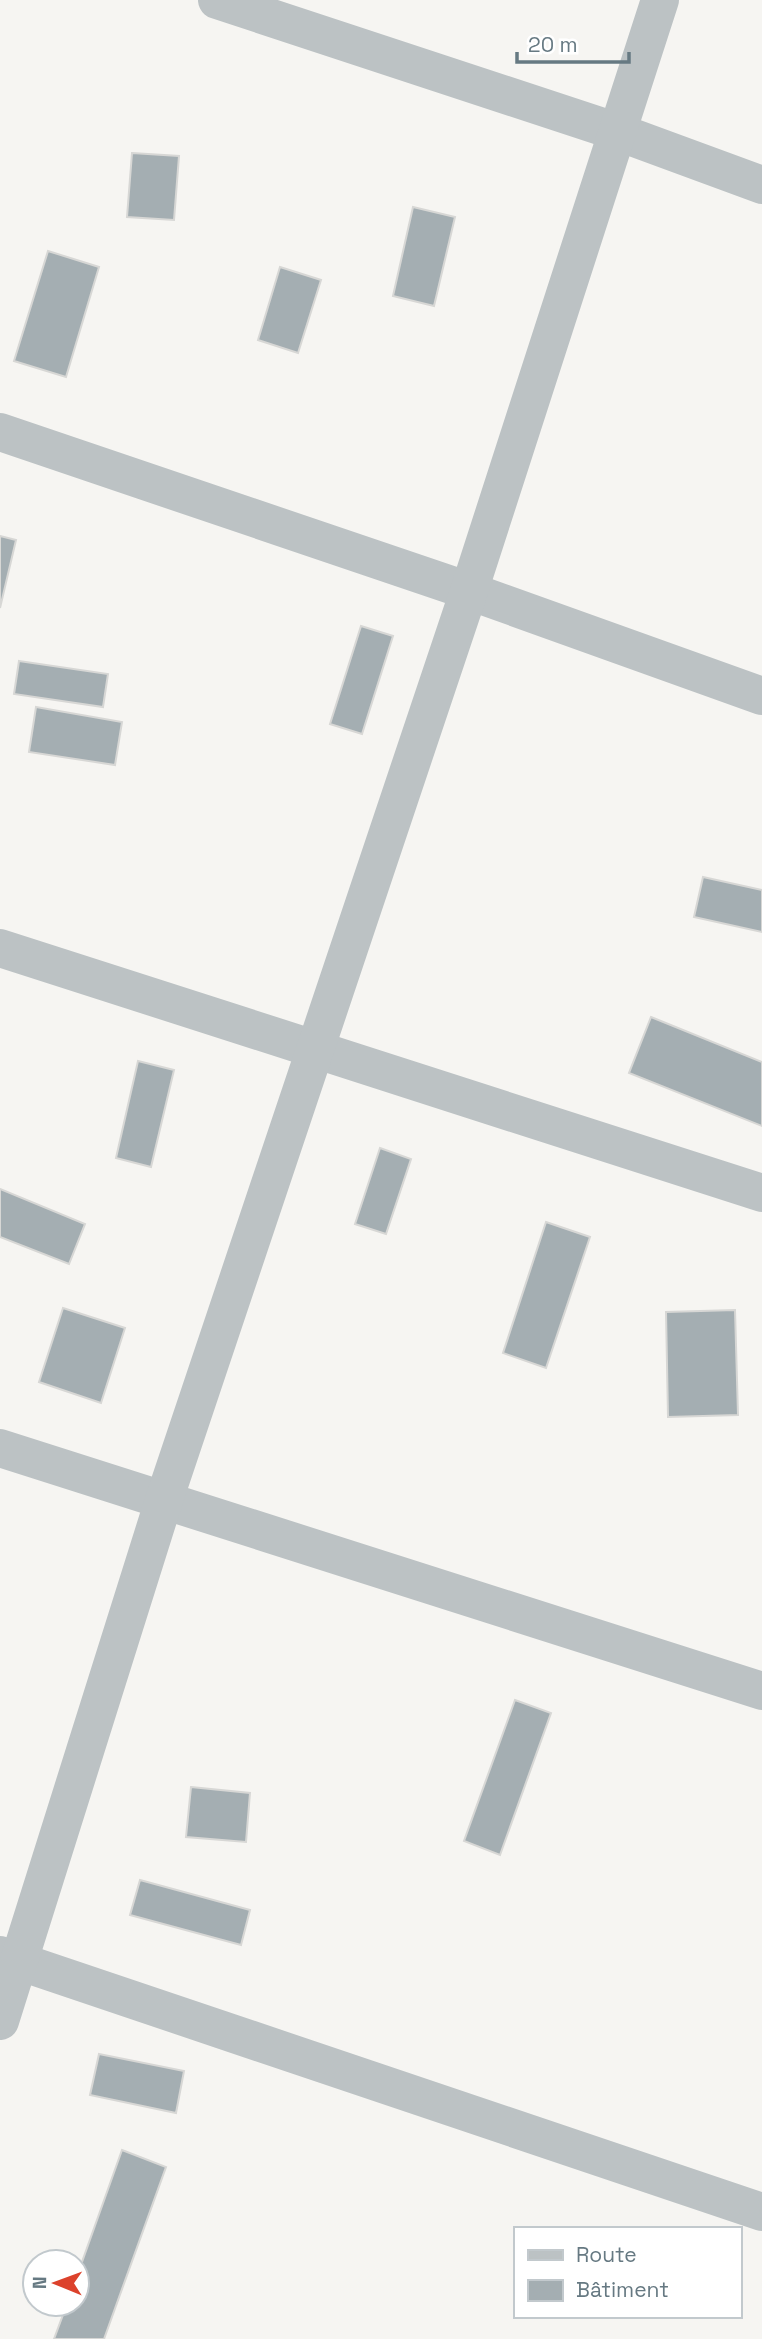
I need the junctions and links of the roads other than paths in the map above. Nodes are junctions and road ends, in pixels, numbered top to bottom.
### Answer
1 (217, 0) edge
2 (660, 0) edge
3 (618, 132) junction
4 (762, 185) edge
5 (0, 432) edge
6 (469, 591) junction
7 (762, 695) edge
8 (0, 948) edge
9 (315, 1051) junction
10 (762, 1193) edge
11 (0, 1448) edge
12 (164, 1500) junction
13 (762, 1691) edge
14 (9, 1958) edge
15 (0, 2021) edge
16 (762, 2212) edge

1 - 3 street
2 - 3 street
3 - 4 street
3 - 6 street
5 - 6 street
6 - 7 street
6 - 9 street
8 - 9 street
9 - 10 street
9 - 12 street
11 - 12 street
12 - 13 street
12 - 14 street
14 - 15 street
14 - 16 street

